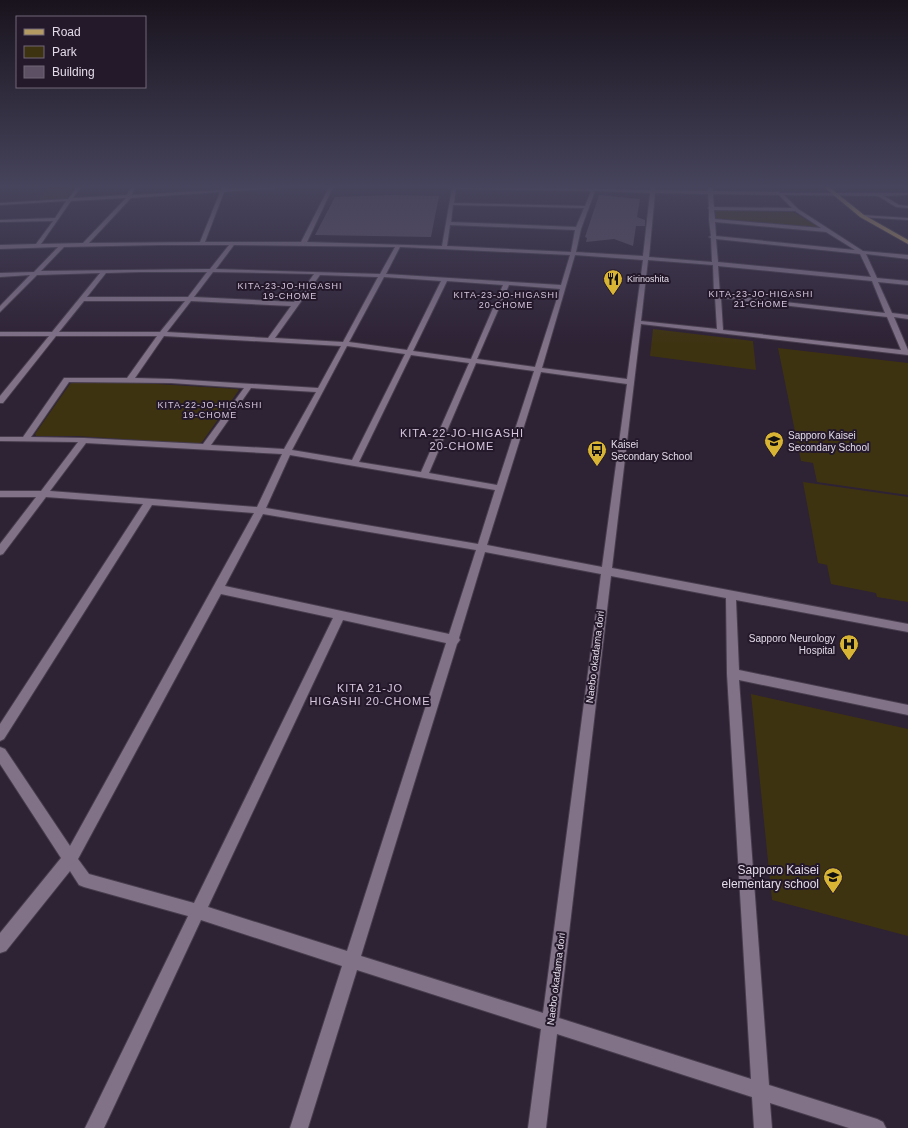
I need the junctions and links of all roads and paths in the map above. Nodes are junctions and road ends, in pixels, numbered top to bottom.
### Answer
1 (41, 240) edge
2 (89, 240) edge
3 (203, 240) edge
4 (305, 240) edge
5 (446, 240) edge
6 (576, 240) edge
7 (646, 240) edge
8 (712, 240) edge
9 (737, 240) edge
10 (842, 240) edge
11 (202, 243) junction
12 (233, 243) junction
13 (85, 244) junction
14 (303, 244) junction
15 (63, 245) junction
16 (37, 246) junction
17 (398, 246) junction
18 (0, 247) edge
19 (444, 248) junction
20 (863, 253) junction
21 (573, 254) junction
22 (908, 257) edge
23 (646, 258) junction
24 (715, 263) junction
25 (211, 270) junction
26 (104, 272) junction
27 (35, 273) junction
28 (318, 273) junction
29 (0, 275) edge
30 (382, 275) junction
31 (445, 279) junction
32 (874, 280) junction
33 (507, 283) junction
34 (908, 283) edge
35 (563, 287) junction
36 (716, 296) junction
37 (82, 299) junction
38 (189, 299) junction
39 (9, 301) junction
40 (0, 302) edge
41 (296, 304) junction
42 (0, 310) edge
43 (891, 315) junction
44 (908, 317) edge
45 (637, 322) junction
46 (720, 332) junction
47 (0, 334) edge
48 (54, 334) junction
49 (162, 334) junction
50 (270, 340) junction
51 (347, 344) junction
52 (408, 352) junction
53 (907, 353) edge
54 (472, 360) junction
55 (538, 369) junction
56 (130, 380) junction
57 (630, 382) junction
58 (248, 387) junction
59 (321, 390) junction
60 (0, 401) edge
61 (0, 439) edge
62 (26, 440) junction
63 (84, 440) junction
64 (204, 447) junction
65 (287, 452) junction
66 (354, 464) junction
67 (424, 475) junction
68 (500, 488) junction
69 (0, 494) edge
70 (44, 494) junction
71 (150, 501) junction
72 (260, 510) junction
73 (483, 548) junction
74 (0, 551) edge
75 (606, 571) junction
76 (218, 590) junction
77 (731, 594) junction
78 (340, 615) junction
79 (908, 628) edge
80 (454, 640) junction
81 (733, 674) junction
82 (908, 710) edge
83 (0, 735) edge
84 (0, 753) edge
85 (71, 858) junction
86 (199, 912) junction
87 (0, 945) edge
88 (353, 960) junction
89 (550, 1023) junction
90 (761, 1090) junction
91 (94, 1128) edge
92 (299, 1128) edge
93 (537, 1128) edge
94 (763, 1128) edge
95 (877, 1128) edge

1 - 16 street
2 - 13 street
3 - 11 street
4 - 14 street
5 - 19 street
6 - 21 street
7 - 23 street, Naebo okadama dori
8 - 24 street
9 - 20 street
10 - 20 street
11 - 12 street
11 - 13 street
12 - 14 street
12 - 25 street
13 - 15 street
14 - 17 street
15 - 16 street
15 - 27 street
16 - 18 street
17 - 19 street
17 - 30 street
19 - 21 street
20 - 22 street
20 - 32 street
21 - 23 street
21 - 35 street
23 - 24 street
23 - 45 street, Naebo okadama dori
24 - 32 street
24 - 36 street
25 - 26 street
25 - 28 street
25 - 38 street
26 - 27 street
26 - 37 street
27 - 29 street
27 - 39 street
28 - 30 street
28 - 41 street
30 - 31 street
30 - 51 street
31 - 33 street
31 - 52 street
32 - 34 street
32 - 43 street
33 - 35 street
33 - 54 street
35 - 55 street
36 - 43 street
36 - 46 street
37 - 38 street
37 - 48 street
38 - 41 street
38 - 49 street
39 - 40 street
39 - 42 street
41 - 50 street
43 - 44 street
43 - 53 street
45 - 46 street
45 - 57 street, Naebo okadama dori
46 - 53 street
47 - 48 street
48 - 49 street
48 - 60 street
49 - 50 street
49 - 56 street
50 - 51 street
51 - 52 street
51 - 59 street
52 - 54 street
52 - 66 street
54 - 55 street
54 - 67 street
55 - 57 street
55 - 68 street
56 - 58 street
56 - 62 street
57 - 75 street, Naebo okadama dori
58 - 59 street
58 - 64 street
59 - 65 street
61 - 62 street
62 - 63 street
63 - 64 street
63 - 70 street
64 - 65 street
65 - 66 street
65 - 72 street
66 - 67 street
67 - 68 street
68 - 73 street
69 - 70 street
70 - 71 street
70 - 74 street
71 - 72 street
71 - 83 street
72 - 73 street
72 - 76 street
73 - 75 street
73 - 80 street
75 - 77 street
75 - 89 street, Naebo okadama dori
76 - 78 street
76 - 85 street
77 - 79 street
77 - 81 street
78 - 80 street
78 - 86 street
80 - 88 street
81 - 82 street
81 - 90 street
84 - 85 street
85 - 86 street
85 - 87 street
86 - 88 street
86 - 91 street
88 - 89 street
88 - 92 street
89 - 90 street
89 - 93 street, Naebo okadama dori
90 - 94 street
90 - 95 street

